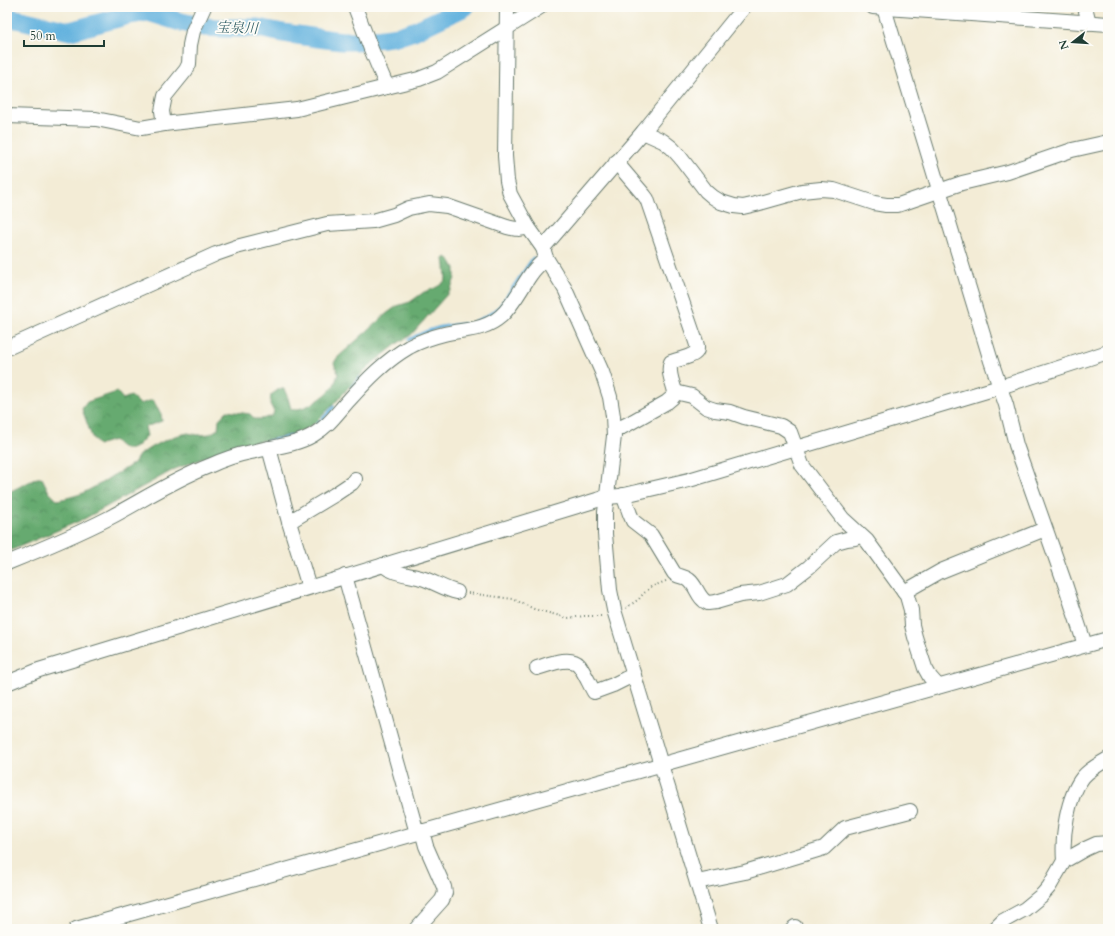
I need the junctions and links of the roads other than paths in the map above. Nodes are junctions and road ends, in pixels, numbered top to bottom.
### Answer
1 (355, 7) edge
2 (508, 7) edge
3 (540, 7) edge
4 (744, 7) edge
5 (1086, 7) edge
6 (879, 8) edge
7 (198, 19) edge
8 (1089, 23) junction
9 (1108, 24) edge
10 (507, 27) junction
11 (387, 87) junction
12 (7, 116) edge
13 (164, 124) junction
14 (643, 132) junction
15 (1108, 142) edge
16 (616, 162) junction
17 (939, 191) junction
18 (528, 227) junction
19 (544, 253) junction
20 (7, 348) edge
21 (1108, 352) edge
22 (1000, 387) junction
23 (675, 392) junction
24 (614, 427) junction
25 (269, 448) junction
26 (796, 449) junction
27 (355, 479) dead end
28 (623, 495) junction
29 (607, 497) junction
30 (290, 522) junction
31 (1045, 529) junction
32 (859, 534) junction
33 (7, 563) edge
34 (382, 564) junction
35 (345, 576) junction
36 (309, 587) junction
37 (457, 592) road end
38 (904, 592) junction
39 (1108, 639) edge
40 (1085, 645) junction
41 (537, 668) dead end
42 (634, 675) junction
43 (7, 683) edge
44 (938, 686) junction
45 (1108, 759) edge
46 (661, 764) junction
47 (910, 810) dead end
48 (420, 832) junction
49 (1108, 843) edge
50 (1064, 861) junction
51 (697, 882) junction
52 (76, 929) edge
53 (416, 929) edge
54 (711, 929) edge
55 (995, 929) edge

1 - 11 street
2 - 10 street
3 - 10 street
4 - 14 street
5 - 8 street
6 - 8 street
6 - 17 street
7 - 13 street
8 - 9 street
10 - 11 street
10 - 18 street
11 - 13 street
12 - 13 street
14 - 16 street
14 - 17 street
15 - 17 street
16 - 19 street
16 - 23 street
17 - 22 street
18 - 19 street
18 - 20 street
19 - 24 street
19 - 25 street
21 - 22 street
22 - 26 street
22 - 31 street
23 - 24 street
23 - 26 street
24 - 29 street
25 - 30 street
25 - 33 street
26 - 28 street
26 - 32 street
27 - 30 street
28 - 29 street
28 - 32 street
29 - 34 street
29 - 42 street
30 - 36 street
31 - 38 street
31 - 40 street
32 - 38 street
34 - 35 street
34 - 37 street
35 - 36 street
35 - 48 street
36 - 43 street
38 - 44 street
39 - 40 street
40 - 44 street
41 - 42 street
42 - 46 street
44 - 46 street
45 - 50 street
46 - 48 street
46 - 51 street
47 - 51 street
48 - 52 street
48 - 53 street
49 - 50 street
50 - 55 street
51 - 54 street

